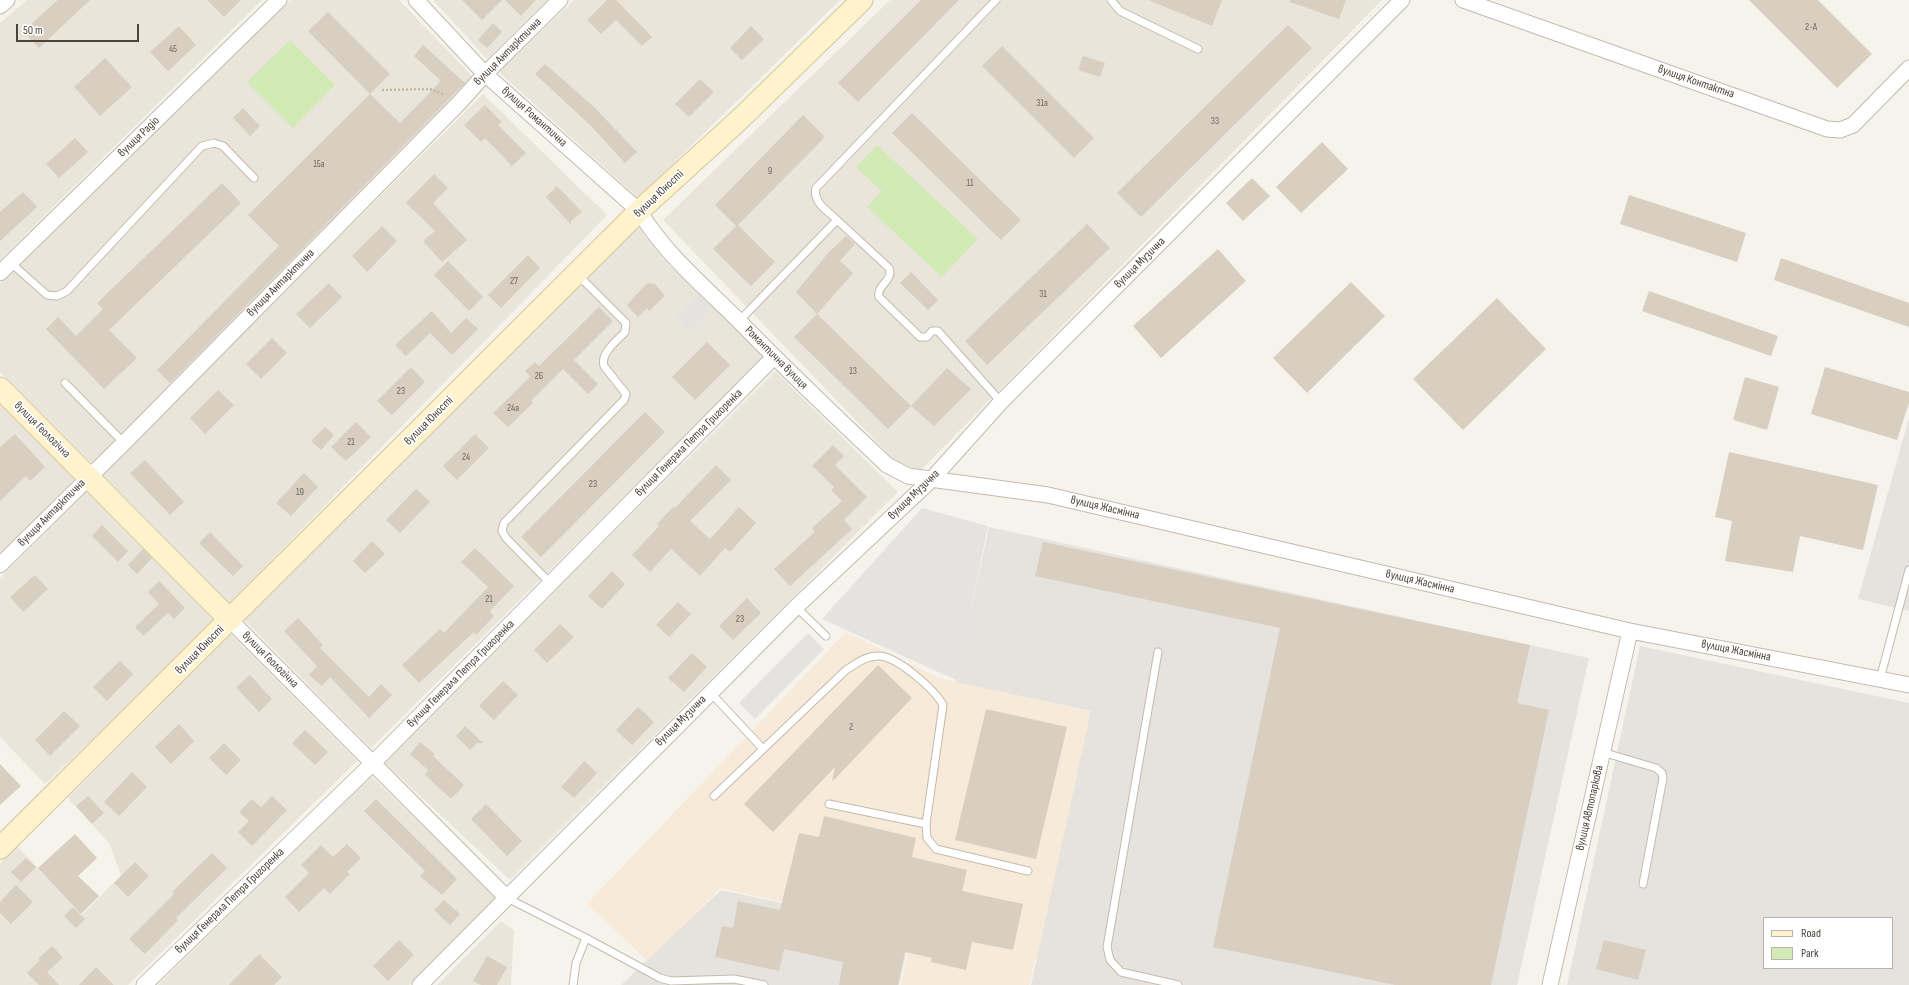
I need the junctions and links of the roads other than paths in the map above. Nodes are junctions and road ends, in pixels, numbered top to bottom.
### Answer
1 (7, 0) edge
2 (279, 0) edge
3 (416, 0) edge
4 (560, 0) edge
5 (862, 0) edge
6 (996, 0) edge
7 (1111, 0) edge
8 (1402, 0) edge
9 (1463, 0) edge
10 (0, 6) edge
11 (1198, 49) dead end
12 (1909, 68) edge
13 (485, 74) junction
14 (254, 178) dead end
15 (639, 211) junction
16 (837, 220) junction
17 (5, 268) edge
18 (577, 273) junction
19 (739, 322) junction
20 (774, 357) junction
21 (65, 383) dead end
22 (0, 388) edge
23 (1001, 402) junction
24 (124, 442) junction
25 (89, 477) junction
26 (931, 480) junction
27 (0, 565) edge
28 (1909, 570) edge
29 (550, 583) junction
30 (796, 607) junction
31 (230, 620) junction
32 (1630, 631) junction
33 (826, 636) dead end
34 (1158, 652) dead end
35 (1880, 679) junction
36 (1909, 685) edge
37 (710, 692) junction
38 (763, 749) junction
39 (1602, 752) junction
40 (373, 763) junction
41 (714, 796) dead end
42 (829, 804) dead end
43 (926, 824) junction
44 (0, 848) edge
45 (1028, 871) dead end
46 (1642, 884) dead end
47 (507, 898) junction
48 (586, 938) junction
49 (144, 985) edge
50 (420, 985) edge
51 (573, 985) edge
52 (764, 985) edge
53 (1178, 985) edge
54 (1550, 985) edge

1 - 10 street
2 - 17 street, вулиця Радіо
3 - 13 street, вулиця Романтична
4 - 13 street, вулиця Антарктична
5 - 15 street, вулиця Юності
6 - 16 lane
7 - 11 lane
8 - 23 street, вулиця Музична
9 - 12 street, вулиця Контактна
13 - 15 street, вулиця Романтична
13 - 24 street, вулиця Антарктична
14 - 17 lane
15 - 18 street, вулиця Юності
15 - 19 street, Романтична вулиця
16 - 19 lane
16 - 23 lane
18 - 29 lane
18 - 31 street, вулиця Юності
19 - 20 street, Романтична вулиця
20 - 26 street, Романтична вулиця
20 - 29 street, вулиця Генерала Петра Григоренка
21 - 24 lane
22 - 25 street, вулиця Геологічна
23 - 26 street, вулиця Музична
24 - 25 street, вулиця Антарктична
25 - 27 street, вулиця Антарктична
25 - 31 street, вулиця Геологічна
26 - 30 street, вулиця Музична
26 - 32 street, вулиця Жасмінна
28 - 35 lane
29 - 40 street, вулиця Генерала Петра Григоренка
30 - 33 lane
30 - 37 street, вулиця Музична
31 - 40 street, вулиця Геологічна
31 - 44 street, вулиця Юності
32 - 35 street, вулиця Жасмінна
32 - 39 street, вулиця Автопаркова
34 - 53 lane
35 - 36 street, вулиця Жасмінна
37 - 38 lane
37 - 47 street, вулиця Музична
38 - 41 lane
38 - 43 lane
39 - 46 lane
39 - 54 street, вулиця Автопаркова
40 - 47 street, вулиця Геологічна
40 - 49 street, вулиця Генерала Петра Григоренка
42 - 43 lane
43 - 45 lane
47 - 48 lane
47 - 50 street, вулиця Музична
48 - 51 lane
48 - 52 lane

